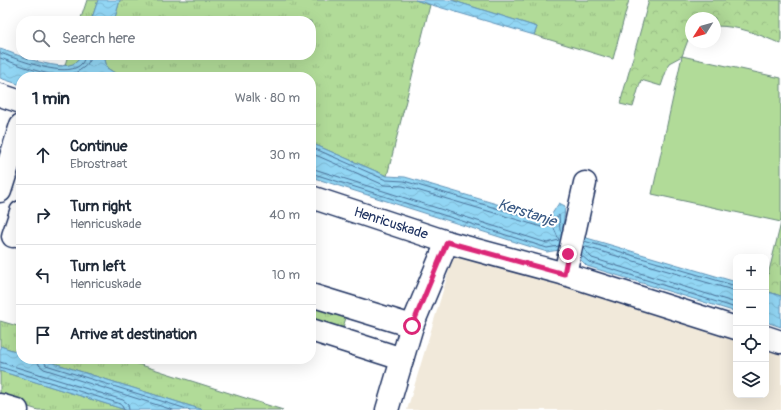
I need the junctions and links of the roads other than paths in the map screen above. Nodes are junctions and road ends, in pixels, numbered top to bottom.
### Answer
1 (0, 95) edge
2 (16, 100) edge
3 (16, 141) edge
4 (585, 183) dead end
5 (0, 191) edge
6 (0, 196) edge
7 (316, 199) edge
8 (16, 201) edge
9 (16, 224) edge
10 (11, 235) edge
11 (447, 242) junction
12 (566, 264) junction
13 (316, 297) edge
14 (412, 326) junction
15 (733, 327) edge
16 (316, 332) edge
17 (769, 338) edge
18 (781, 342) edge
19 (402, 359) junction
20 (0, 405) edge
21 (17, 410) edge
22 (387, 410) edge

1 - 2 street
3 - 5 street
4 - 12 street
6 - 8 street
7 - 11 street, Henricuskade
9 - 10 street
11 - 12 street, Henricuskade
11 - 14 street
12 - 15 street, Henricuskade
13 - 14 street
14 - 19 street
16 - 19 street
17 - 18 street
19 - 22 street
20 - 21 street

